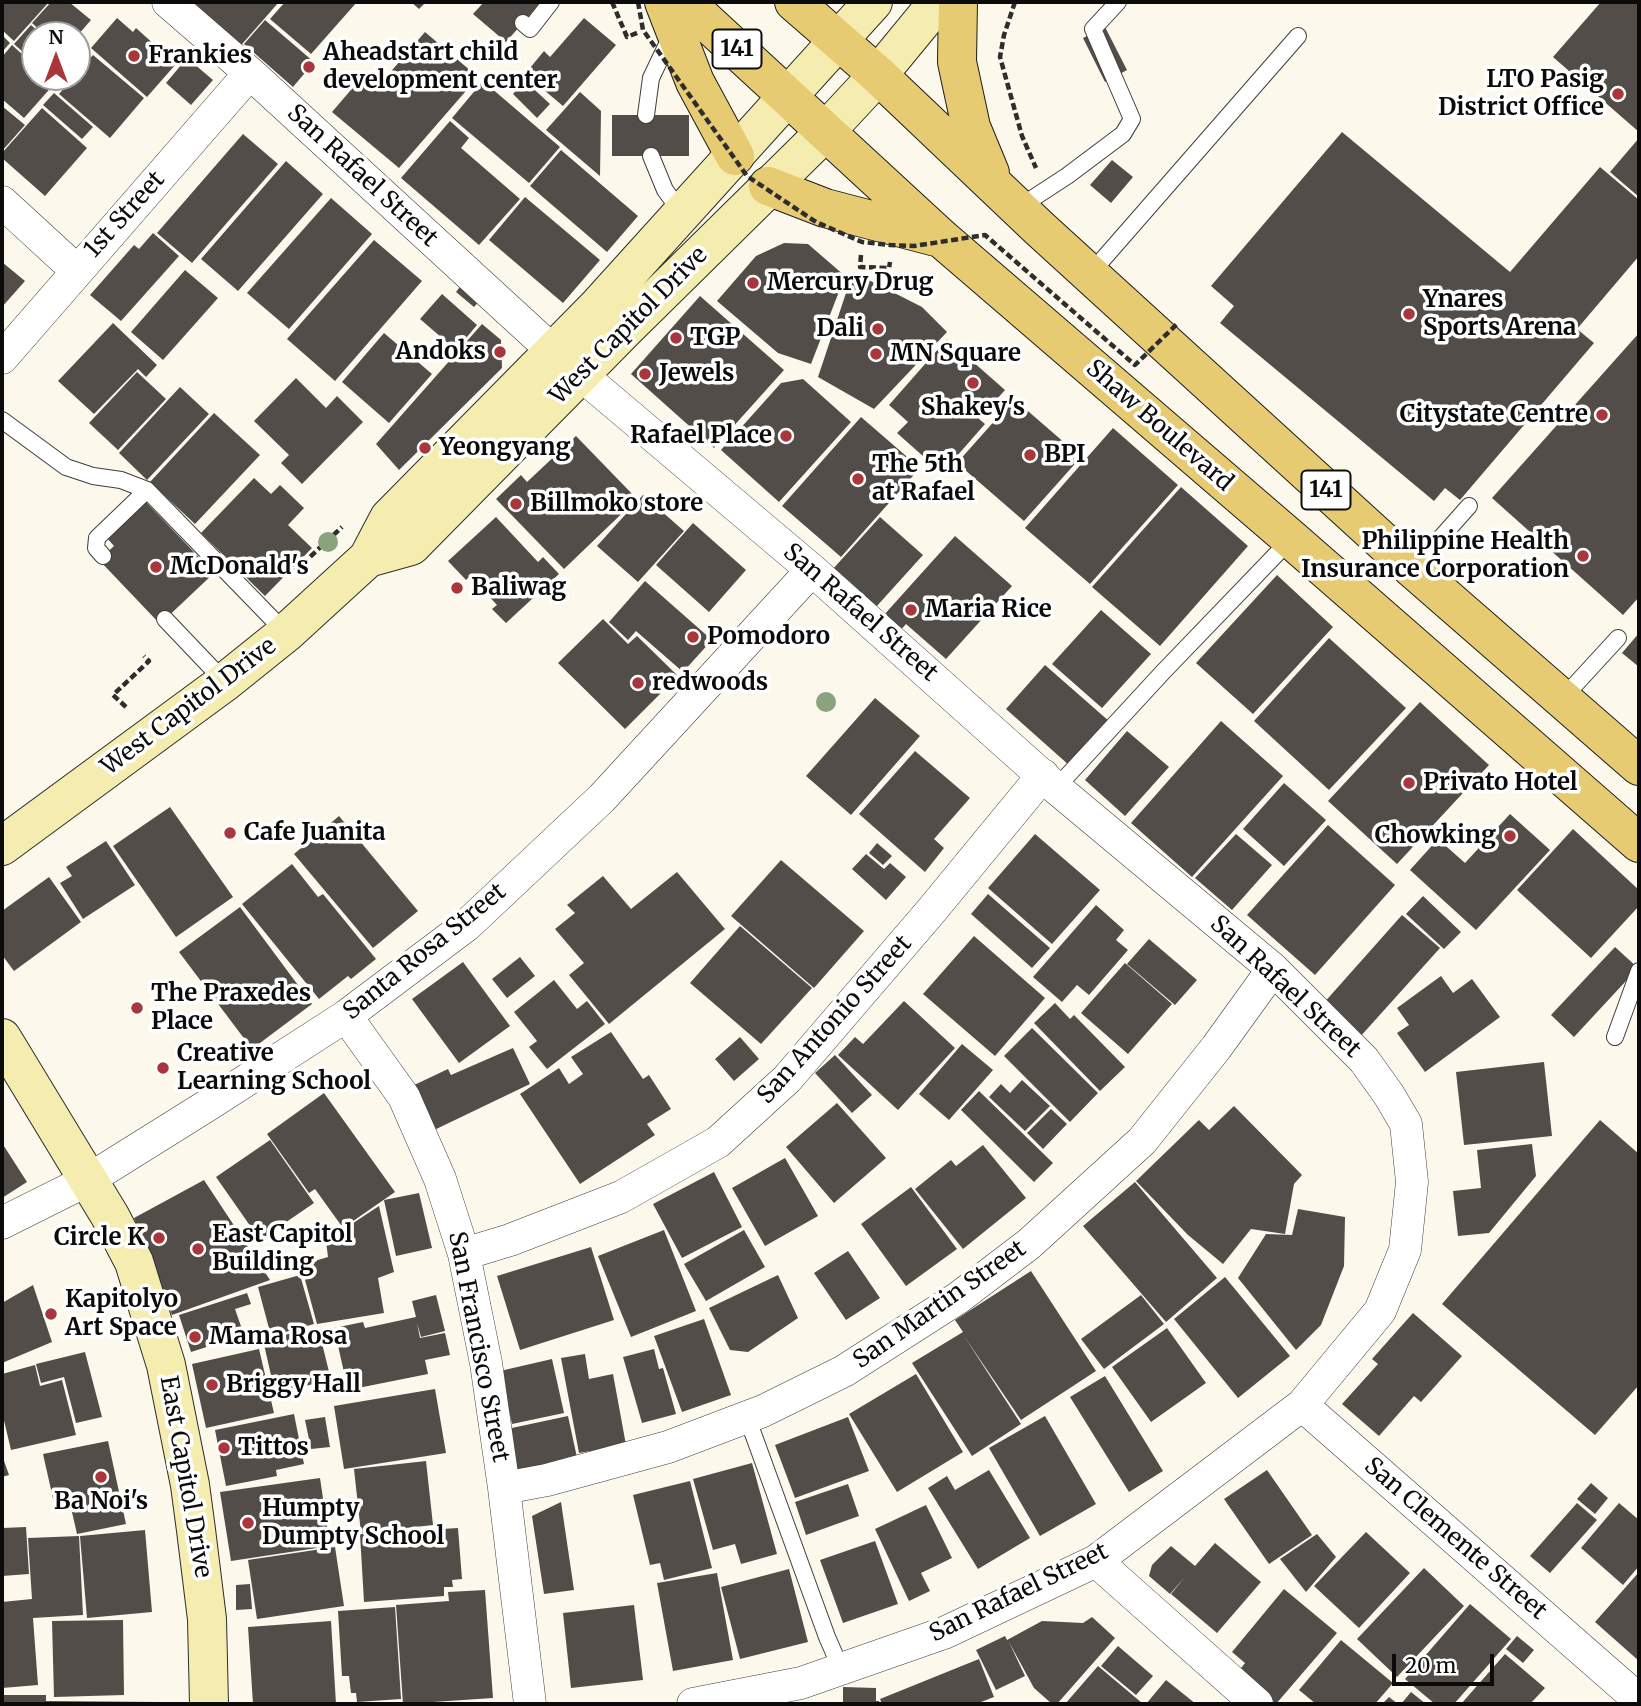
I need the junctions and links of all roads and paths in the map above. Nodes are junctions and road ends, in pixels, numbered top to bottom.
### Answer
1 (168, 2) edge
2 (551, 2) edge
3 (612, 2) edge
4 (638, 2) edge
5 (794, 2) edge
6 (873, 2) edge
7 (939, 2) edge
8 (958, 2) edge
9 (1015, 2) edge
10 (1118, 2) edge
11 (667, 16) edge
12 (523, 23) dead end
13 (1297, 36) dead end
14 (839, 40) junction
15 (250, 73) junction
16 (878, 75) junction
17 (790, 96) junction
18 (646, 115) dead end
19 (826, 131) junction
20 (651, 156) dead end
21 (735, 156) junction
22 (768, 186) junction
23 (1020, 194) junction
24 (2, 202) edge
25 (683, 214) junction
26 (941, 238) junction
27 (862, 242) junction
28 (890, 268) dead end
29 (76, 270) junction
30 (1090, 274) junction
31 (1178, 323) dead end
32 (2, 358) edge
33 (567, 363) junction
34 (2, 420) edge
35 (147, 490) junction
36 (1469, 506) dead end
37 (348, 521) dead end
38 (1292, 539) junction
39 (103, 556) dead end
40 (1413, 569) junction
41 (812, 570) junction
42 (259, 606) junction
43 (165, 619) dead end
44 (286, 633) junction
45 (1618, 638) dead end
46 (144, 656) dead end
47 (225, 682) junction
48 (1562, 699) junction
49 (133, 702) dead end
50 (1639, 766) edge
51 (1049, 781) junction
52 (1639, 843) edge
53 (2, 846) edge
54 (1273, 969) junction
55 (1639, 971) edge
56 (346, 1016) junction
57 (1615, 1037) dead end
58 (2, 1038) edge
59 (88, 1180) junction
60 (2, 1223) edge
61 (464, 1254) junction
62 (1303, 1405) junction
63 (747, 1417) junction
64 (504, 1488) junction
65 (1096, 1561) junction
66 (841, 1669) junction
67 (802, 1694) edge
68 (1639, 1700) edge
69 (209, 1704) edge
70 (530, 1704) edge
71 (693, 1704) edge
72 (1257, 1704) edge

1 - 15 street, San Rafael Street
2 - 12 lane
3 - 11 path
4 - 11 path, bridge
5 - 14 main road, 141
6 - 14 street, West Capitol Drive
7 - 16 street, West Capitol Drive
8 - 23 main road
9 - 23 path
10 - 23 lane
11 - 17 main road, Shaw Boulevard / 141
11 - 18 lane
11 - 21 main road
11 - 27 path, bridge
13 - 30 lane
14 - 16 main road, 141
14 - 17 street, West Capitol Drive
15 - 29 street, 1st Street
15 - 33 street, San Rafael Street
16 - 19 street, West Capitol Drive
16 - 23 main road, 141
17 - 19 main road, Shaw Boulevard / 141
17 - 21 street, West Capitol Drive
19 - 22 street, West Capitol Drive
19 - 26 main road, Shaw Boulevard / 141
20 - 25 lane
21 - 25 street, West Capitol Drive
22 - 26 main road
22 - 33 street, West Capitol Drive
23 - 30 main road, 141
24 - 29 street
25 - 33 street, West Capitol Drive
26 - 38 main road, Shaw Boulevard / 141
27 - 28 path
27 - 31 path, bridge
29 - 32 street, 1st Street
30 - 40 main road, 141
33 - 41 street, San Rafael Street
33 - 44 street, West Capitol Drive
34 - 35 lane
35 - 39 lane
35 - 42 lane
36 - 40 lane
37 - 42 path
38 - 51 lane
38 - 52 main road, Shaw Boulevard / 141
40 - 48 main road, 141
41 - 51 street, San Rafael Street
41 - 56 street, Santa Rosa Street
42 - 44 lane
43 - 47 lane
44 - 47 street, West Capitol Drive
45 - 48 lane
46 - 49 path
47 - 53 street, West Capitol Drive
48 - 50 main road, 141
51 - 54 street, San Rafael Street
51 - 61 street, San Antonio Street
54 - 62 street, San Rafael Street
54 - 63 street, San Martin Street
55 - 57 lane
56 - 59 street, Santa Rosa Street
56 - 61 street, San Francisco Street
58 - 59 street, East Capitol Drive
59 - 60 street, Santa Rosa Street
59 - 69 street, East Capitol Drive
61 - 64 street, San Francisco Street
62 - 65 street, San Rafael Street
62 - 68 street, San Clemente Street
63 - 64 street, San Martin Street
63 - 66 lane
64 - 70 street, San Francisco Street
65 - 66 street, San Rafael Street
65 - 72 street
66 - 67 street, San Rafael Street
67 - 71 street, San Rafael Street

